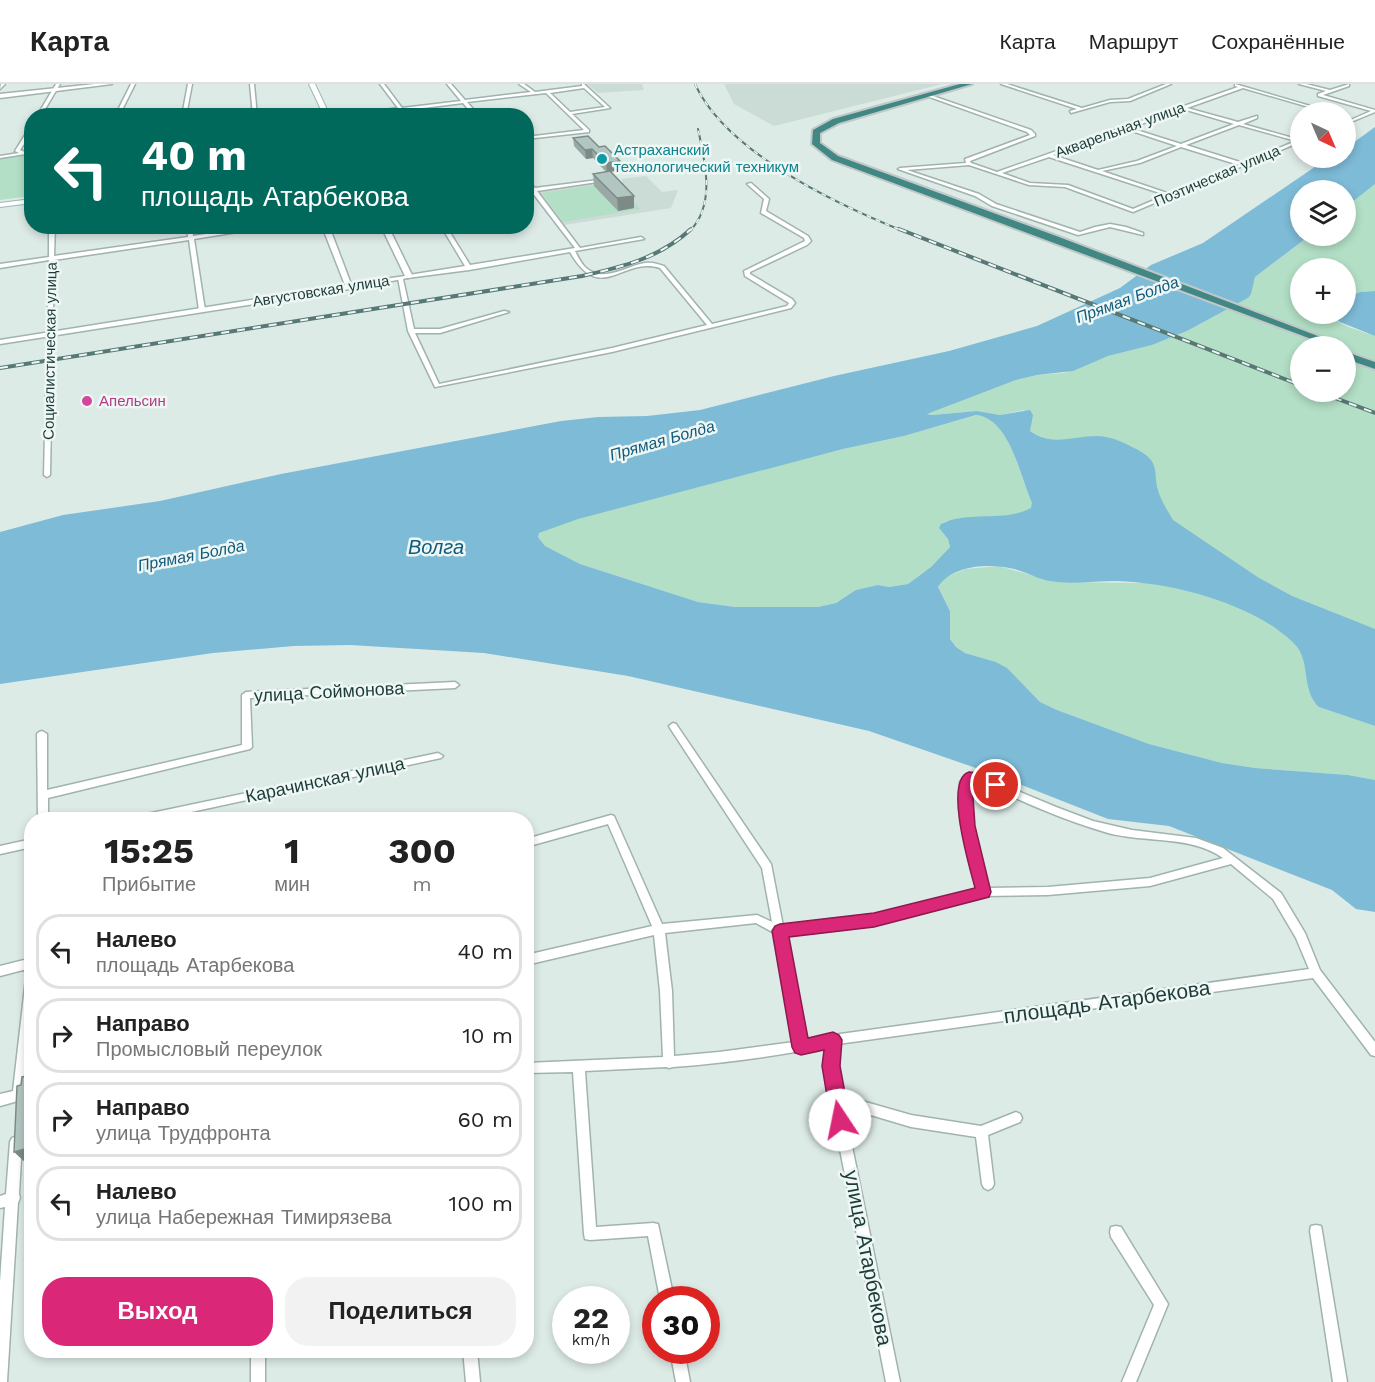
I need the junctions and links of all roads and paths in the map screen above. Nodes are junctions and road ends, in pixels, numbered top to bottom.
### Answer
1 (3, 84) edge
2 (58, 84) edge
3 (109, 84) edge
4 (134, 84) edge
5 (190, 84) edge
6 (252, 84) edge
7 (312, 84) edge
8 (382, 84) edge
9 (449, 84) edge
10 (521, 84) edge
11 (956, 84) edge
12 (968, 84) edge
13 (1003, 84) edge
14 (1149, 84) edge
15 (1169, 84) edge
16 (1233, 84) edge
17 (1301, 84) edge
18 (1345, 85) edge
19 (584, 86) edge
20 (1161, 87) junction
21 (1242, 87) junction
22 (0, 88) edge
23 (54, 90) junction
24 (1330, 91) junction
25 (547, 92) junction
26 (534, 93) junction
27 (932, 93) junction
28 (0, 96) edge
29 (466, 102) junction
30 (1294, 102) edge
31 (44, 108) edge
32 (121, 108) edge
33 (186, 108) edge
34 (254, 108) edge
35 (323, 108) edge
36 (400, 108) edge
37 (410, 108) edge
38 (471, 108) edge
39 (1182, 108) junction
40 (1082, 109) junction
41 (1374, 111) edge
42 (1071, 112) dead end
43 (570, 113) junction
44 (1256, 117) dead end
45 (1356, 119) edge
46 (1239, 124) junction
47 (1126, 128) junction
48 (534, 137) edge
49 (1290, 138) edge
50 (24, 140) edge
51 (1290, 145) edge
52 (1182, 146) junction
53 (24, 153) edge
54 (24, 153) edge
55 (1051, 156) junction
56 (0, 157) edge
57 (969, 164) junction
58 (1243, 165) junction
59 (1098, 171) junction
60 (998, 173) junction
61 (616, 178) edge
62 (749, 184) dead end
63 (534, 190) joint
64 (1170, 195) junction
65 (24, 202) edge
66 (0, 205) edge
67 (51, 234) edge
68 (191, 234) edge
69 (219, 234) edge
70 (328, 234) edge
71 (388, 234) edge
72 (448, 234) edge
73 (1141, 234) dead end
74 (192, 238) junction
75 (641, 238) dead end
76 (574, 250) junction
77 (52, 259) junction
78 (0, 266) edge
79 (469, 268) junction
80 (409, 277) junction
81 (400, 279) junction
82 (349, 287) junction
83 (202, 310) junction
84 (506, 312) dead end
85 (711, 326) junction
86 (1287, 330) junction
87 (411, 331) junction
88 (49, 335) junction
89 (1301, 336) edge
90 (1307, 336) edge
91 (0, 342) edge
92 (1356, 353) edge
93 (1356, 359) edge
94 (1375, 360) edge
95 (1375, 366) edge
96 (47, 475) dead end
97 (455, 686) dead end
98 (673, 726) dead end
99 (42, 734) dead end
100 (438, 756) dead end
101 (43, 795) junction
102 (43, 812) edge
103 (175, 812) edge
104 (534, 841) edge
105 (24, 845) edge
106 (0, 850) edge
107 (1228, 859) junction
108 (984, 892) junction
109 (658, 929) junction
110 (780, 931) junction
111 (534, 958) edge
112 (24, 965) edge
113 (0, 971) edge
114 (1316, 973) junction
115 (833, 1040) junction
116 (24, 1044) edge
117 (801, 1047) junction
118 (1375, 1051) edge
119 (669, 1063) junction
120 (579, 1066) junction
121 (534, 1068) edge
122 (24, 1096) edge
123 (836, 1099) junction
124 (0, 1100) edge
125 (18, 1100) junction
126 (1016, 1118) dead end
127 (17, 1129) edge
128 (981, 1131) junction
129 (988, 1184) dead end
130 (14, 1198) junction
131 (0, 1202) edge
132 (1316, 1231) dead end
133 (1116, 1232) dead end
134 (665, 1286) edge
135 (258, 1358) edge
136 (471, 1358) edge
137 (680, 1364) edge
138 (0, 1382) edge
139 (258, 1382) edge
140 (473, 1382) edge
141 (683, 1382) edge
142 (893, 1382) edge
143 (1129, 1382) edge
144 (1340, 1382) edge

1 - 22 street
2 - 23 street
3 - 23 street
4 - 32 street
5 - 33 street
6 - 34 street
7 - 35 main road
8 - 36 street
9 - 29 street
10 - 26 street
11 - 27 highway
12 - 27 highway
13 - 40 street
14 - 20 street
15 - 20 street
16 - 21 street
17 - 24 street
18 - 24 street
19 - 25 street
19 - 43 street
20 - 40 street
21 - 30 street
21 - 39 street, Акварельная улица
23 - 28 street
23 - 31 street
24 - 41 street
25 - 26 street
25 - 43 street
26 - 29 street
27 - 57 street
27 - 86 highway
29 - 37 street
29 - 38 street
39 - 46 street
39 - 47 street, Акварельная улица
40 - 42 street
41 - 45 street
43 - 48 street
44 - 46 street
46 - 49 street
46 - 52 street
47 - 52 street
47 - 55 street, Акварельная улица
50 - 53 street
51 - 58 street, Поэтическая улица
52 - 58 street
52 - 59 street
54 - 56 street
55 - 59 street
55 - 60 street, Акварельная улица
57 - 60 street
57 - 73 street
58 - 64 street, Поэтическая улица
59 - 64 street
60 - 64 street, Поэтическая улица
61 - 63 street
62 - 85 street
63 - 76 street
65 - 66 main road
67 - 77 street, Социалистическая улица
68 - 74 street
69 - 74 street
70 - 82 street
71 - 80 street
72 - 79 street
74 - 77 street
74 - 83 street
75 - 76 street, Августовская улица
76 - 79 street, Августовская улица
76 - 85 street
77 - 78 street
77 - 88 street, Социалистическая улица
79 - 80 street, Августовская улица
80 - 81 street, Августовская улица
81 - 82 street, Августовская улица
81 - 87 street
82 - 83 street, Августовская улица
83 - 88 street, Августовская улица
84 - 87 street
85 - 87 street
86 - 89 highway
86 - 90 highway
88 - 91 street, Августовская улица
88 - 96 street, Социалистическая улица
92 - 94 highway
93 - 95 highway
97 - 101 street, улица Соймонова
98 - 110 street
99 - 101 street
100 - 103 street, Карачинская улица
101 - 102 street
104 - 109 street
105 - 106 street
107 - 108 street
107 - 108 street
107 - 114 street
108 - 110 street
109 - 110 street
109 - 111 street
109 - 119 street
110 - 117 street
112 - 113 street
114 - 115 street, площадь Атарбекова
114 - 118 street
115 - 117 street, площадь Атарбекова
115 - 123 street, улица Атарбекова
116 - 125 street
117 - 119 street, площадь Атарбекова
119 - 120 street, площадь Атарбекова
120 - 121 street, площадь Атарбекова
120 - 134 street
122 - 125 street
123 - 128 street
123 - 142 street, улица Атарбекова
124 - 125 street
126 - 128 street
127 - 130 street
128 - 129 street
130 - 131 street
130 - 138 street
132 - 144 street
133 - 143 street
135 - 139 street
136 - 140 street
137 - 141 street

